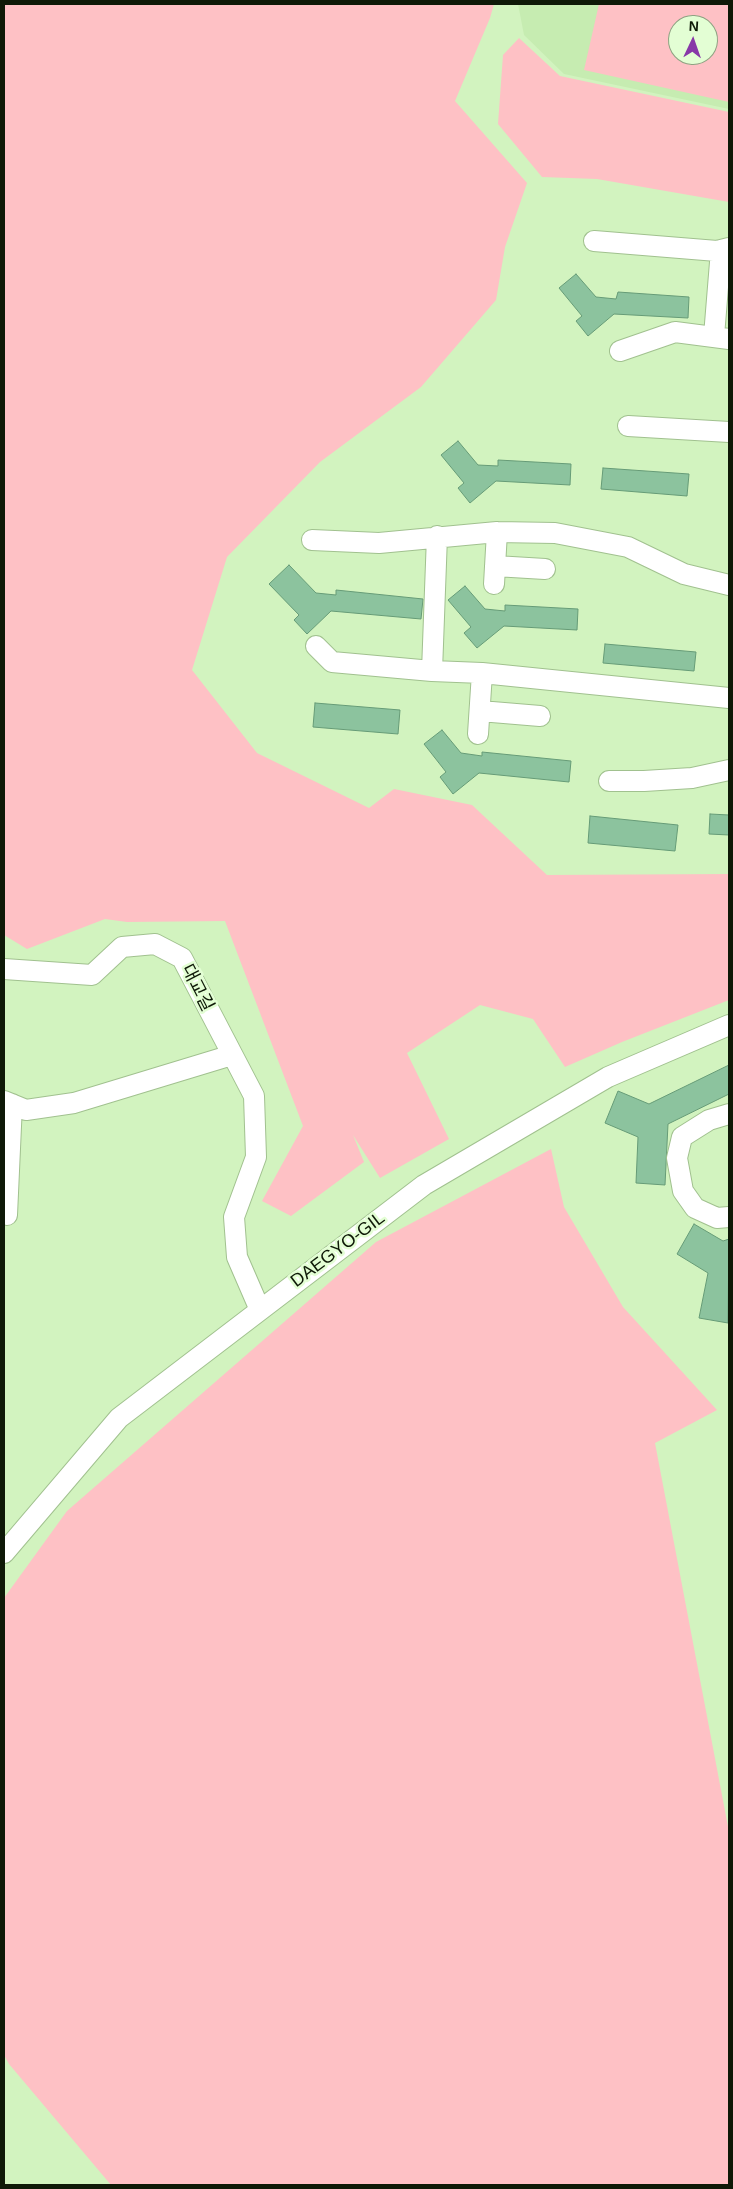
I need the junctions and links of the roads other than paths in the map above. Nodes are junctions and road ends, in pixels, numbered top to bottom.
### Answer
1 (594, 241) dead end
2 (725, 249) edge
3 (722, 338) edge
4 (620, 350) dead end
5 (628, 426) dead end
6 (729, 432) edge
7 (497, 532) junction
8 (437, 536) junction
9 (312, 540) dead end
10 (545, 569) dead end
11 (729, 586) edge
12 (316, 646) dead end
13 (432, 671) junction
14 (482, 673) junction
15 (729, 698) edge
16 (480, 711) junction
17 (540, 716) dead end
18 (478, 734) dead end
19 (729, 770) edge
20 (608, 781) dead end
21 (4, 969) edge
22 (729, 1026) edge
23 (232, 1055) junction
24 (8, 1103) edge
25 (729, 1114) edge
26 (7, 1215) dead end
27 (729, 1217) edge
28 (260, 1310) junction
29 (4, 1553) edge

1 - 2 street
2 - 3 street
3 - 4 street
5 - 6 street
7 - 8 street
7 - 10 street
7 - 11 street
8 - 9 street
8 - 13 street
12 - 13 street
13 - 14 street
14 - 15 street
14 - 16 street
16 - 17 street
16 - 18 street
19 - 20 street
21 - 23 street, 대교길
22 - 28 street, DAEGYO-GIL
23 - 24 street
23 - 28 street, 대교길
24 - 26 street
25 - 27 street
28 - 29 street, DAEGYO-GIL

